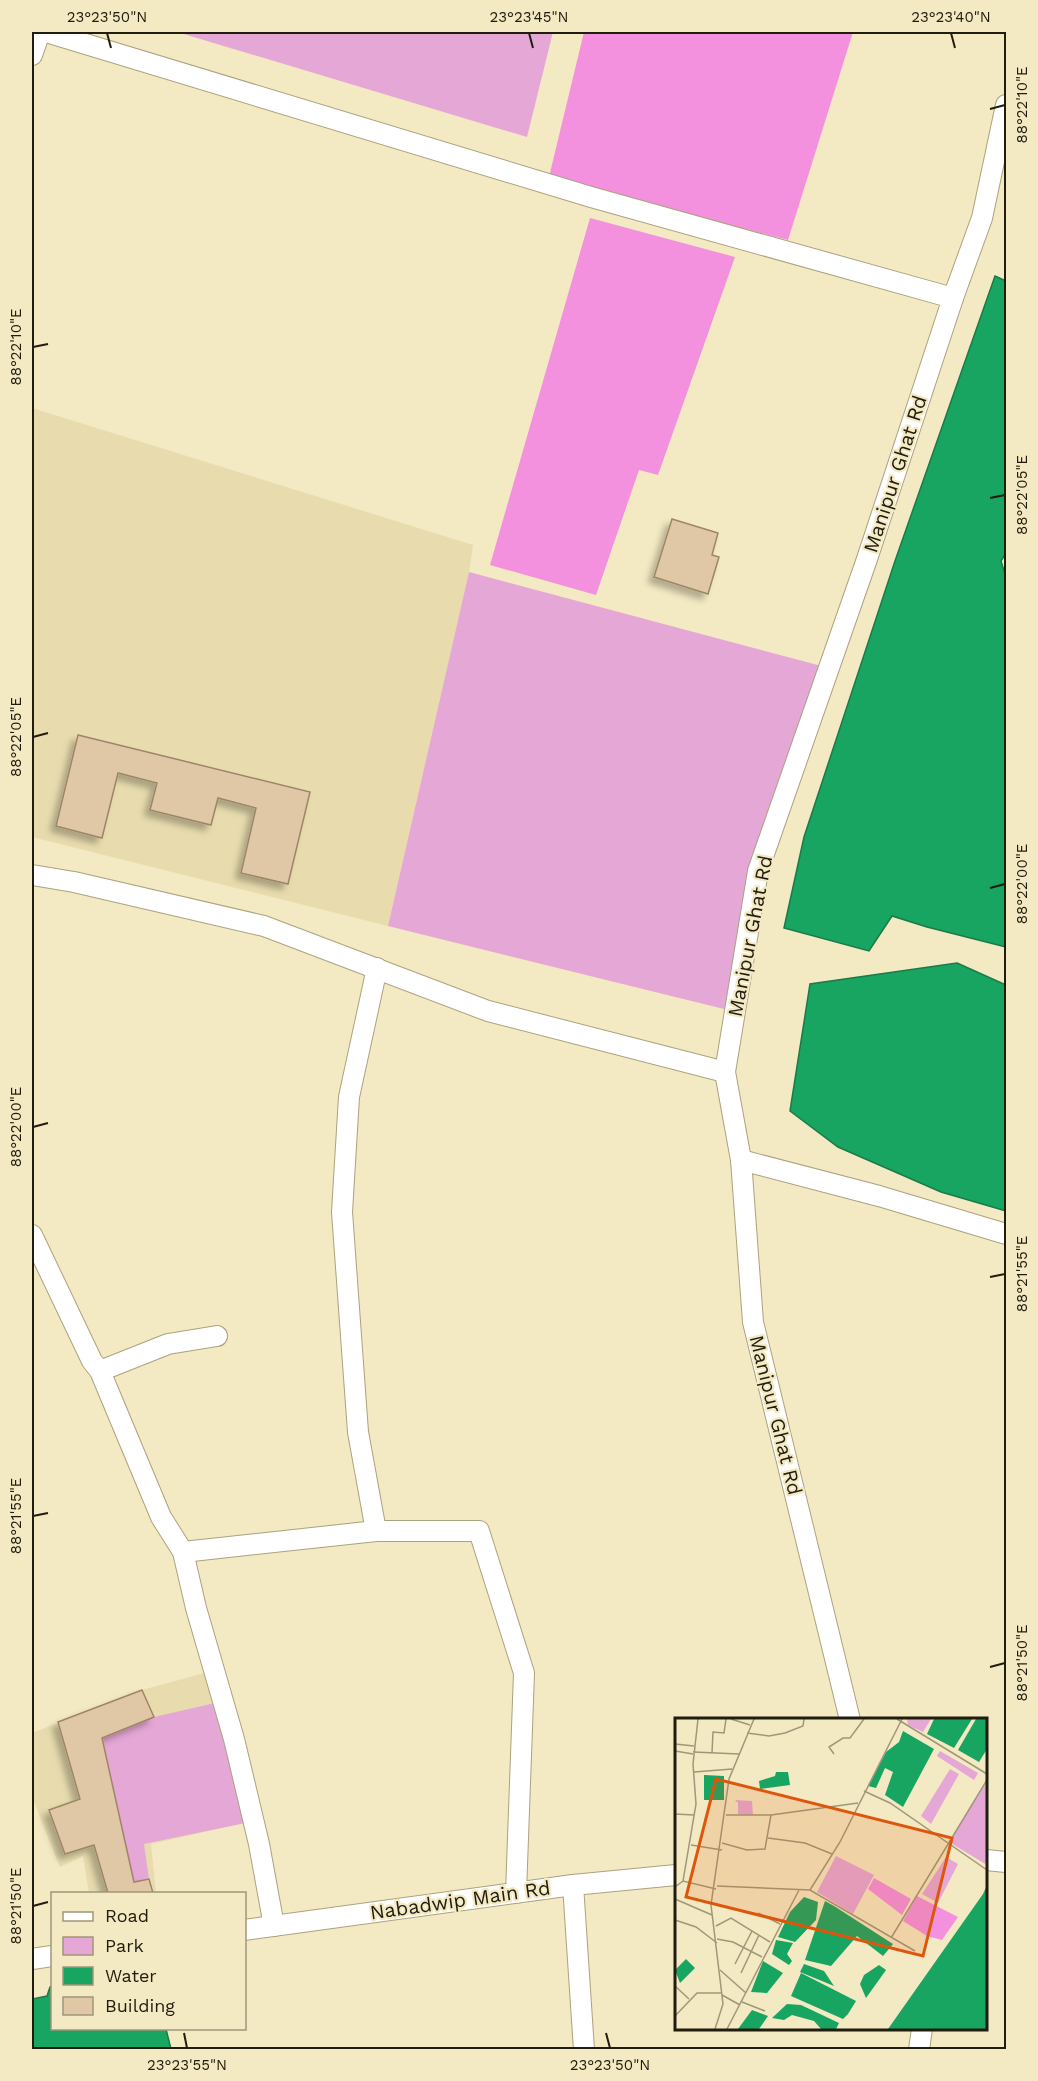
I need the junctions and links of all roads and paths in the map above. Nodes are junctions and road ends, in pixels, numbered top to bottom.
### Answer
1 (40, 32) edge
2 (46, 32) edge
3 (32, 55) edge
4 (1006, 105) edge
5 (953, 298) junction
6 (32, 875) edge
7 (377, 968) junction
8 (725, 1072) junction
9 (741, 1160) junction
10 (1006, 1234) edge
11 (32, 1235) edge
12 (217, 1336) dead end
13 (100, 1371) junction
14 (376, 1531) junction
15 (183, 1552) junction
16 (850, 1718) edge
17 (987, 1860) edge
18 (1006, 1862) edge
19 (675, 1875) edge
20 (573, 1885) junction
21 (516, 1893) junction
22 (274, 1926) junction
23 (246, 1930) edge
24 (51, 1956) edge
25 (32, 1959) edge
26 (922, 2030) edge
27 (584, 2049) edge
28 (919, 2049) edge

1 - 3 street
2 - 5 street
4 - 5 street, Manipur Ghat Rd
5 - 8 street, Manipur Ghat Rd
6 - 7 street
7 - 8 street
7 - 14 street
8 - 9 street, Manipur Ghat Rd
9 - 10 street
9 - 16 street, Manipur Ghat Rd
11 - 13 street
12 - 13 street
13 - 15 street
14 - 15 street
14 - 21 street
15 - 22 street
17 - 18 street
19 - 20 street, Nabadwip Main Rd
20 - 21 street, Nabadwip Main Rd
20 - 27 street
21 - 22 street, Nabadwip Main Rd
22 - 23 street, Nabadwip Main Rd
24 - 25 street
26 - 28 street

